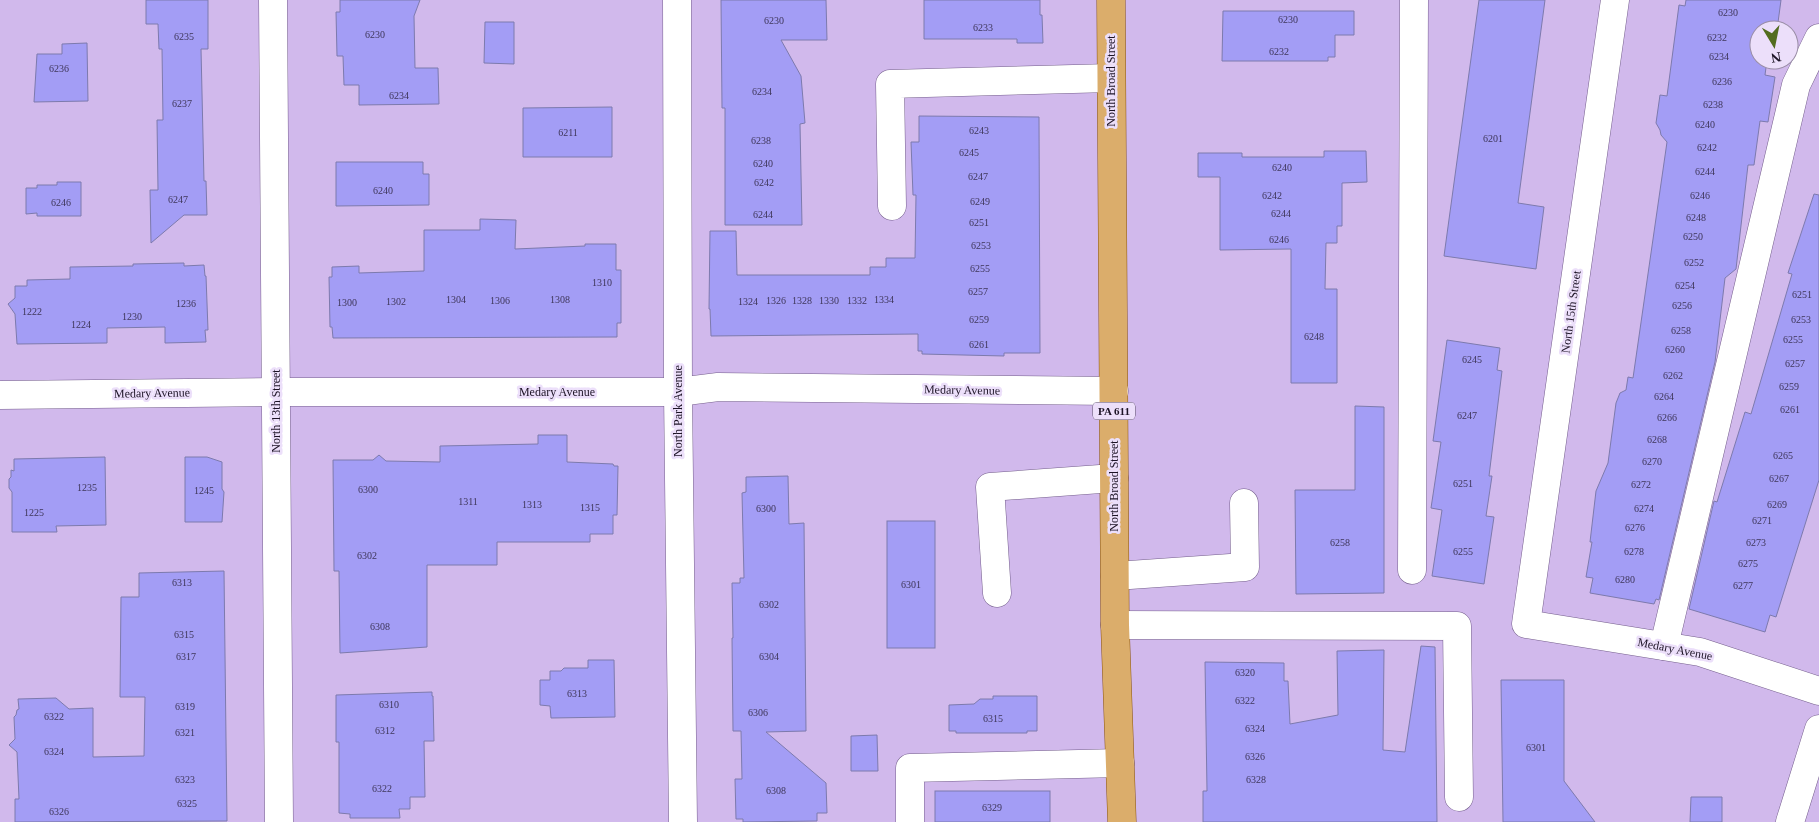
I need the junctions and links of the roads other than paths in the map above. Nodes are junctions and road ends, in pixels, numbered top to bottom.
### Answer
1 (273, 0) edge
2 (677, 0) edge
3 (1111, 0) edge
4 (1414, 0) edge
5 (1615, 0) edge
6 (1819, 38) edge
7 (1111, 78) junction
8 (892, 206) dead end
9 (1114, 391) junction
10 (276, 392) junction
11 (678, 392) junction
12 (0, 395) edge
13 (1114, 478) junction
14 (1244, 503) dead end
15 (1412, 570) dead end
16 (1115, 576) junction
17 (996, 593) dead end
18 (1526, 624) joint
19 (1115, 625) junction
20 (1664, 646) junction
21 (1819, 691) edge
22 (1819, 729) edge
23 (1120, 763) junction
24 (1459, 796) dead end
25 (279, 822) edge
26 (682, 822) edge
27 (910, 822) edge
28 (1122, 822) edge
29 (1790, 822) edge

1 - 10 street, North 13th Street
2 - 11 street, North Park Avenue
3 - 7 main road, North Broad Street / PA 611
4 - 15 street
5 - 18 street, North 15th Street
6 - 20 street
7 - 8 street
7 - 9 main road, North Broad Street / PA 611
9 - 11 street, Medary Avenue
9 - 13 main road, North Broad Street / PA 611
10 - 11 street, Medary Avenue
10 - 12 street, Medary Avenue
10 - 25 street, North 13th Street
11 - 26 street, North Park Avenue
13 - 16 main road, North Broad Street / PA 611
13 - 17 street
14 - 16 street
16 - 19 main road, North Broad Street / PA 611
18 - 20 street, Medary Avenue
19 - 23 main road, North Broad Street / PA 611
19 - 24 street
20 - 21 street, Medary Avenue
22 - 29 street
23 - 27 street
23 - 28 main road, North Broad Street / PA 611

